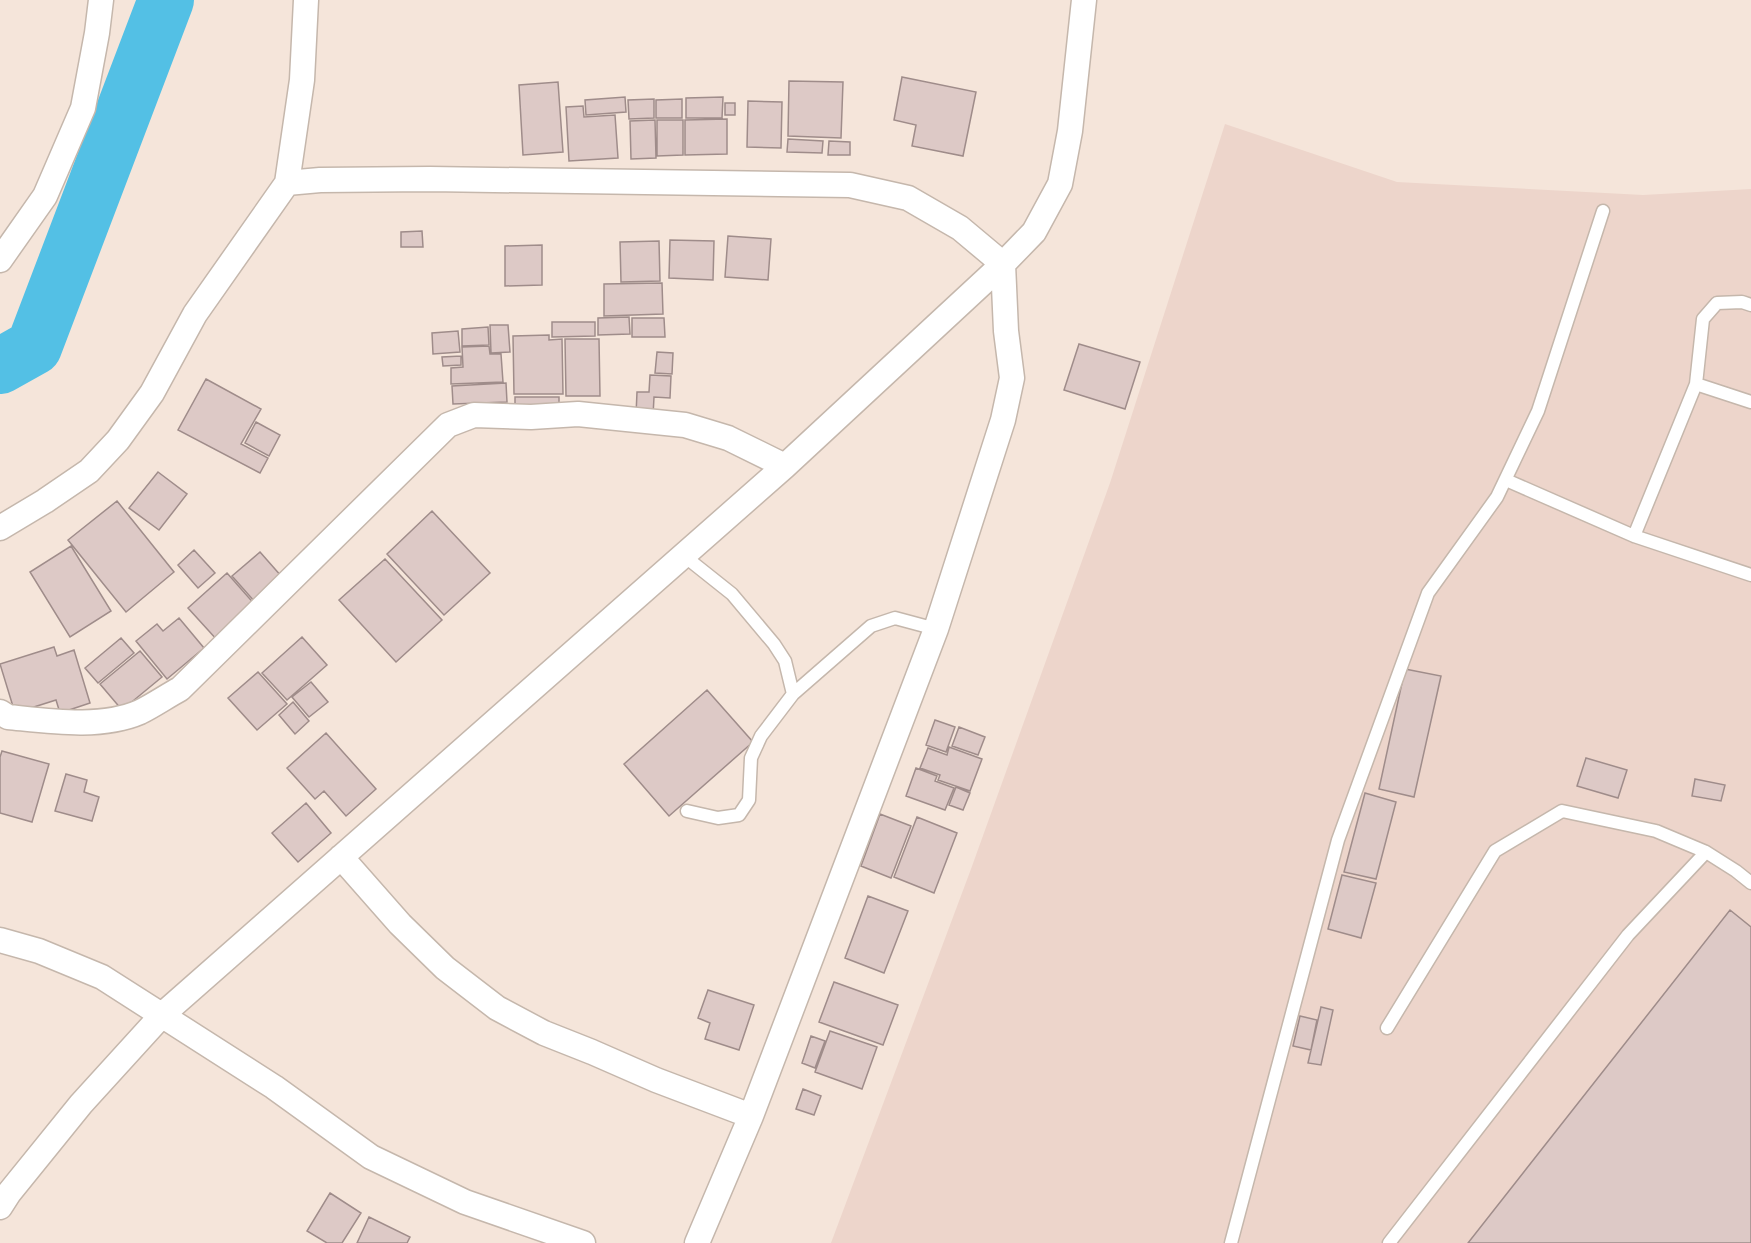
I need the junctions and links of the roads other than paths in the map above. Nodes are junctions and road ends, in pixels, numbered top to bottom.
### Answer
1 (101, 0) edge
2 (306, 0) edge
3 (1084, 0) edge
4 (287, 183) junction
5 (1603, 211) dead end
6 (0, 260) edge
7 (1003, 264) junction
8 (1751, 305) edge
9 (1695, 384) junction
10 (1751, 402) edge
11 (785, 466) junction
12 (1506, 480) junction
13 (0, 528) edge
14 (1634, 536) junction
15 (683, 555) junction
16 (1751, 575) edge
17 (936, 629) junction
18 (793, 694) junction
19 (0, 712) edge
20 (687, 811) dead end
21 (1706, 852) junction
22 (341, 857) junction
23 (1751, 883) edge
24 (0, 940) edge
25 (162, 1015) junction
26 (1388, 1028) dead end
27 (751, 1116) junction
28 (0, 1207) edge
29 (583, 1243) edge
30 (698, 1243) edge
31 (1231, 1243) edge
32 (1389, 1243) edge

1 - 6 street
2 - 4 street
3 - 7 street
4 - 7 street
4 - 13 street
5 - 12 lane
7 - 11 street
7 - 17 street
8 - 9 lane
9 - 10 lane
9 - 14 lane
11 - 15 street
11 - 19 street
12 - 14 lane
12 - 31 lane
14 - 16 lane
15 - 18 lane
15 - 22 street
17 - 18 lane
17 - 27 street
18 - 20 lane
21 - 23 lane
21 - 26 lane
21 - 32 lane
22 - 25 street
22 - 27 street
24 - 25 street
25 - 28 street
25 - 29 street
27 - 30 street

